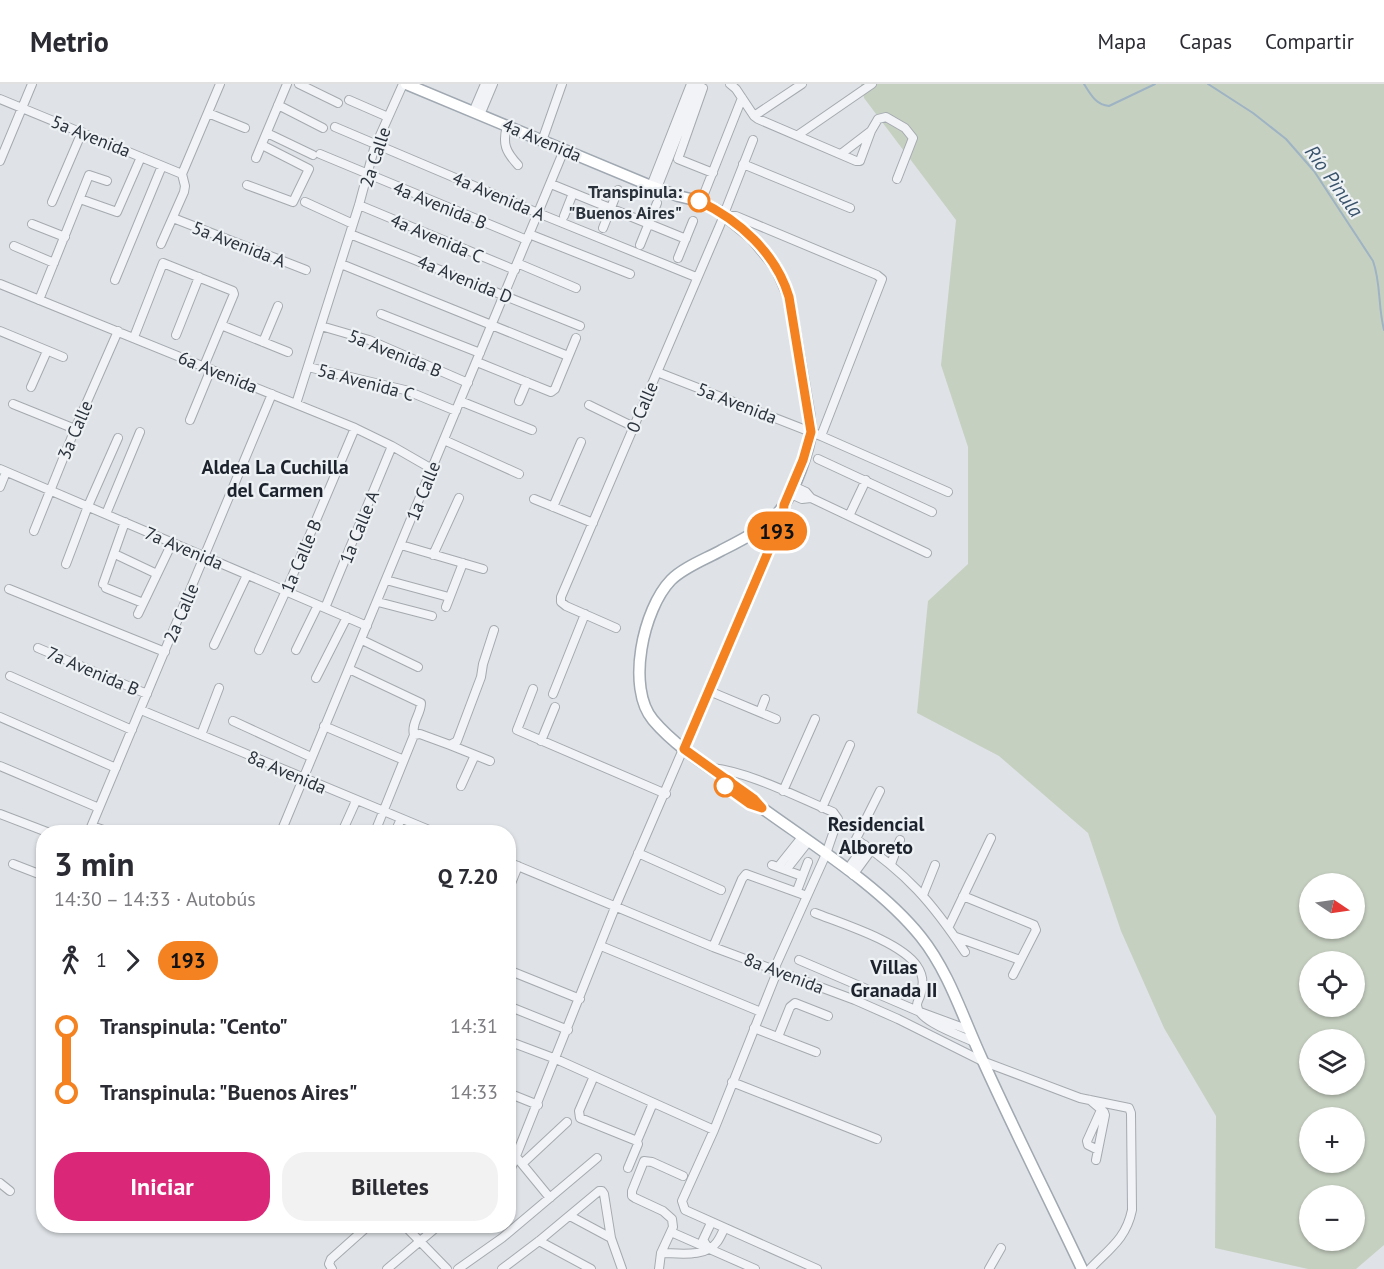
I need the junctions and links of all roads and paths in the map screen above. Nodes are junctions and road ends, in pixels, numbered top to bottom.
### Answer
1 (32, 84) edge
2 (220, 84) edge
3 (287, 84) edge
4 (299, 84) edge
5 (406, 84) edge
6 (485, 84) edge
7 (493, 84) edge
8 (561, 84) edge
9 (691, 84) edge
10 (732, 84) edge
11 (802, 84) edge
12 (872, 84) edge
13 (701, 86) edge
14 (742, 98) junction
15 (0, 99) edge
16 (349, 100) dead end
17 (338, 103) dead end
18 (278, 105) junction
19 (22, 108) junction
20 (208, 113) junction
21 (476, 113) junction
22 (388, 117) junction
23 (754, 117) junction
24 (335, 126) dead end
25 (507, 126) junction
26 (245, 128) dead end
27 (323, 128) dead end
28 (872, 131) junction
29 (82, 132) junction
30 (267, 133) junction
31 (798, 135) junction
32 (753, 140) dead end
33 (542, 141) junction
34 (376, 144) junction
35 (262, 145) junction
36 (564, 150) junction
37 (841, 154) junction
38 (141, 157) junction
39 (256, 158) dead end
40 (0, 161) edge
41 (744, 164) junction
42 (518, 165) dead end
43 (162, 166) junction
44 (712, 173) junction
45 (182, 174) junction
46 (368, 176) junction
47 (897, 179) dead end
48 (106, 181) dead end
49 (551, 184) junction
50 (247, 185) dead end
51 (654, 187) junction
52 (618, 190) dead end
53 (573, 193) junction
54 (704, 194) dead end
55 (80, 199) junction
56 (52, 202) dead end
57 (305, 202) dead end
58 (657, 203) dead end
59 (359, 205) junction
60 (611, 208) junction
61 (850, 208) dead end
62 (538, 213) junction
63 (564, 216) dead end
64 (725, 217) junction
65 (173, 218) junction
66 (693, 221) dead end
67 (32, 224) dead end
68 (353, 224) junction
69 (648, 224) junction
70 (603, 228) dead end
71 (350, 234) junction
72 (65, 237) junction
73 (528, 237) junction
74 (686, 239) junction
75 (161, 244) dead end
76 (640, 245) dead end
77 (14, 246) dead end
78 (678, 258) dead end
79 (54, 263) junction
80 (341, 264) junction
81 (516, 267) junction
82 (306, 270) dead end
83 (630, 274) dead end
84 (199, 277) junction
85 (696, 277) junction
86 (115, 280) dead end
87 (0, 284) edge
88 (576, 288) dead end
89 (504, 295) junction
90 (39, 300) junction
91 (278, 306) dead end
92 (381, 314) dead end
93 (221, 325) junction
94 (492, 325) junction
95 (321, 326) junction
96 (580, 326) dead end
97 (0, 331) edge
98 (118, 331) junction
99 (176, 335) dead end
100 (134, 337) junction
101 (576, 338) dead end
102 (263, 342) junction
103 (47, 351) junction
104 (288, 352) dead end
105 (568, 356) junction
106 (63, 357) dead end
107 (478, 358) junction
108 (208, 367) junction
109 (308, 367) junction
110 (657, 372) junction
111 (526, 382) junction
112 (468, 383) junction
113 (31, 387) dead end
114 (272, 394) junction
115 (460, 401) junction
116 (519, 401) dead end
117 (13, 404) dead end
118 (296, 404) junction
119 (589, 405) dead end
120 (456, 411) junction
121 (190, 420) dead end
122 (634, 427) junction
123 (355, 428) junction
124 (75, 429) junction
125 (532, 430) dead end
126 (140, 432) dead end
127 (816, 434) junction
128 (118, 438) dead end
129 (444, 440) junction
130 (581, 442) dead end
131 (392, 446) junction
132 (818, 459) dead end
133 (432, 469) junction
134 (3, 471) edge
135 (519, 474) dead end
136 (866, 480) junction
137 (0, 487) edge
138 (791, 489) junction
139 (49, 491) junction
140 (948, 492) dead end
141 (459, 498) dead end
142 (534, 499) dead end
143 (784, 505) junction
144 (88, 506) junction
145 (553, 507) junction
146 (932, 512) dead end
147 (106, 514) junction
148 (849, 516) junction
149 (125, 522) junction
150 (593, 523) junction
151 (34, 531) dead end
152 (172, 543) junction
153 (401, 545) junction
154 (927, 554) dead end
155 (433, 555) junction
156 (118, 556) dead end
157 (204, 557) junction
158 (463, 563) junction
159 (66, 564) dead end
160 (483, 569) dead end
161 (157, 574) junction
162 (247, 575) junction
163 (387, 580) junction
164 (9, 589) dead end
165 (286, 591) junction
166 (445, 596) dead end
167 (378, 602) junction
168 (143, 603) junction
169 (321, 607) junction
170 (446, 607) dead end
171 (138, 614) dead end
172 (585, 614) junction
173 (432, 616) dead end
174 (347, 617) junction
175 (368, 626) junction
176 (616, 628) dead end
177 (494, 630) dead end
178 (362, 640) junction
179 (214, 645) dead end
180 (38, 648) dead end
181 (259, 650) dead end
182 (296, 650) dead end
183 (165, 652) junction
184 (418, 667) dead end
185 (349, 669) junction
186 (10, 676) dead end
187 (316, 678) dead end
188 (219, 688) dead end
189 (533, 689) dead end
190 (709, 691) junction
191 (147, 694) junction
192 (553, 694) dead end
193 (765, 699) dead end
194 (555, 707) dead end
195 (141, 710) junction
196 (760, 712) junction
197 (0, 717) edge
198 (776, 719) dead end
199 (815, 719) dead end
200 (233, 721) dead end
201 (324, 726) junction
202 (132, 730) junction
203 (201, 735) junction
204 (414, 735) junction
205 (541, 741) junction
206 (450, 745) junction
207 (850, 745) dead end
208 (684, 749) junction
209 (475, 755) junction
210 (311, 757) junction
211 (404, 760) junction
212 (490, 761) dead end
213 (698, 761) junction
214 (0, 766) edge
215 (116, 768) junction
216 (712, 768) junction
217 (303, 778) junction
218 (461, 786) dead end
219 (783, 791) junction
220 (880, 792) dead end
221 (666, 794) junction
222 (356, 801) junction
223 (99, 808) junction
224 (762, 808) junction
225 (822, 808) junction
226 (383, 812) junction
227 (0, 814) edge
228 (401, 819) junction
229 (93, 825) edge
230 (284, 825) edge
231 (345, 825) edge
232 (378, 825) edge
233 (398, 825) edge
234 (416, 825) edge
235 (36, 828) edge
236 (991, 838) dead end
237 (805, 839) junction
238 (900, 840) dead end
239 (868, 847) junction
240 (638, 853) junction
241 (826, 854) junction
242 (808, 862) dead end
243 (13, 864) dead end
244 (891, 864) junction
245 (935, 865) dead end
246 (518, 866) joint
247 (516, 871) edge
248 (36, 873) edge
249 (850, 873) junction
250 (802, 876) junction
251 (798, 888) dead end
252 (721, 890) dead end
253 (923, 895) junction
254 (807, 896) junction
255 (963, 896) junction
256 (616, 905) junction
257 (815, 913) dead end
258 (949, 926) junction
259 (955, 937) junction
260 (600, 946) junction
261 (713, 947) junction
262 (965, 952) dead end
263 (799, 960) dead end
264 (1020, 960) junction
265 (775, 971) junction
266 (516, 973) edge
267 (1013, 975) dead end
268 (579, 999) junction
269 (516, 1009) edge
270 (761, 1012) junction
271 (920, 1012) junction
272 (828, 1016) dead end
273 (754, 1028) junction
274 (568, 1030) junction
275 (969, 1030) junction
276 (778, 1037) junction
277 (974, 1042) junction
278 (516, 1044) edge
279 (816, 1052) dead end
280 (556, 1059) junction
281 (982, 1061) junction
282 (594, 1076) junction
283 (732, 1082) junction
284 (516, 1096) edge
285 (1090, 1100) junction
286 (653, 1102) junction
287 (538, 1105) junction
288 (1101, 1110) junction
289 (567, 1122) dead end
290 (714, 1130) junction
291 (877, 1139) dead end
292 (637, 1141) junction
293 (1098, 1149) junction
294 (597, 1158) dead end
295 (520, 1160) junction
296 (1096, 1160) dead end
297 (516, 1165) edge
298 (628, 1168) dead end
299 (683, 1176) dead end
300 (0, 1183) edge
301 (10, 1191) dead end
302 (550, 1198) junction
303 (570, 1216) junction
304 (711, 1223) junction
305 (516, 1226) edge
306 (724, 1228) junction
307 (671, 1232) junction
308 (360, 1233) edge
309 (412, 1233) edge
310 (429, 1233) edge
311 (508, 1233) edge
312 (611, 1238) junction
313 (420, 1240) junction
314 (539, 1241) junction
315 (1002, 1248) dead end
316 (709, 1249) junction
317 (661, 1253) junction
318 (740, 1266) edge
319 (507, 1268) edge
320 (332, 1269) edge
321 (387, 1269) edge
322 (447, 1269) edge
323 (458, 1269) edge
324 (591, 1269) edge
325 (622, 1269) edge
326 (659, 1269) edge
327 (755, 1269) edge
328 (817, 1269) edge
329 (989, 1269) edge
330 (1082, 1269) edge
331 (1090, 1269) edge

1 - 19 street
2 - 20 street
3 - 18 street
4 - 17 street
5 - 21 main road, 4a Avenida
5 - 22 street, 2a Calle
6 - 21 street
7 - 21 street
8 - 33 street
9 - 51 street
10 - 14 street
11 - 23 street
12 - 31 street
13 - 44 street
13 - 51 street
14 - 23 street
14 - 44 street
15 - 19 street, 5a Avenida
16 - 22 street
18 - 27 street
18 - 30 street
19 - 29 street, 5a Avenida
19 - 40 street
20 - 26 street
20 - 45 street
21 - 25 main road, 4a Avenida
22 - 34 street, 2a Calle
23 - 31 street
24 - 34 street, 4a Avenida A
25 - 33 main road, 4a Avenida
25 - 42 street
28 - 37 street
28 - 37 street
28 - 47 street
29 - 38 street, 5a Avenida
29 - 56 street
30 - 35 street
30 - 46 street, 4a Avenida B
31 - 37 street
32 - 41 street, 0 Calle
33 - 36 main road, 4a Avenida
34 - 46 street, 2a Calle
34 - 62 street, 4a Avenida A
35 - 39 street
35 - 50 street
36 - 49 street, 1a Calle
36 - 51 main road, 4a Avenida
38 - 43 street, 5a Avenida
38 - 55 street
41 - 61 street
41 - 64 street, 0 Calle
43 - 45 street, 5a Avenida
43 - 86 street
44 - 54 street
45 - 65 street
46 - 59 street, 2a Calle
46 - 73 street, 4a Avenida B
48 - 55 street
49 - 53 street
49 - 62 street, 1a Calle
51 - 64 main road, 4a Avenida
52 - 60 street
53 - 60 street
53 - 63 street
55 - 72 street
57 - 68 street
58 - 69 street
59 - 68 street, 2a Calle
59 - 81 street, 4a Avenida C
60 - 69 street
60 - 70 street
62 - 73 street, 1a Calle
62 - 85 street, 4a Avenida A
64 - 85 street, 0 Calle
64 - 127 main road, 4a Avenida
64 - 127 street, 4a Avenida
65 - 75 street
65 - 82 street, 5a Avenida A
66 - 74 street
67 - 72 street
68 - 71 street, 2a Calle
69 - 74 street
69 - 76 street
71 - 80 street, 2a Calle
71 - 89 street, 4a Avenida D
72 - 79 street
73 - 81 street, 1a Calle
73 - 83 street, 4a Avenida B
74 - 78 street
77 - 79 street
79 - 90 street
80 - 94 street
80 - 95 street, 2a Calle
81 - 88 street, 4a Avenida C
81 - 89 street, 1a Calle
84 - 93 street
84 - 99 street
84 - 100 street
85 - 110 street, 0 Calle
87 - 90 street, 6a Avenida
89 - 94 street, 1a Calle
89 - 96 street, 4a Avenida D
90 - 98 street, 6a Avenida
91 - 102 street
92 - 107 street
93 - 102 street
93 - 108 street
94 - 105 street
94 - 107 street, 1a Calle
95 - 109 street, 2a Calle
95 - 112 street, 5a Avenida B
97 - 103 street
98 - 100 street, 6a Avenida
98 - 124 street, 3a Calle
100 - 108 street, 6a Avenida
101 - 105 street
102 - 104 street
103 - 106 street
103 - 113 street
105 - 111 street
107 - 111 street
107 - 112 street, 1a Calle
108 - 114 street, 6a Avenida
108 - 121 street
109 - 118 street, 2a Calle
109 - 120 street, 5a Avenida C
110 - 122 street, 0 Calle
110 - 127 street, 5a Avenida
111 - 116 street
112 - 115 street, 1a Calle
114 - 118 street, 6a Avenida
114 - 157 street, 2a Calle
115 - 120 street, 1a Calle
115 - 125 street
117 - 124 street
118 - 123 street, 6a Avenida
119 - 122 street
120 - 129 street, 1a Calle
122 - 150 street, 0 Calle
123 - 131 street, 6a Avenida
123 - 165 street, 1a Calle B
124 - 139 street, 3a Calle
126 - 147 street
127 - 138 main road
127 - 140 street, 5a Avenida
128 - 144 street
129 - 133 street, 1a Calle
129 - 135 street
130 - 145 street
131 - 133 street, 6a Avenida
131 - 169 street, 1a Calle A
132 - 136 street
133 - 153 street, 1a Calle
134 - 137 street
134 - 139 street, 7a Avenida
136 - 146 street
136 - 148 street
138 - 143 main road
138 - 148 street
139 - 144 street, 7a Avenida
139 - 151 street, 3a Calle
141 - 155 street
142 - 145 street
143 - 190 street
143 - 208 main road
144 - 147 street, 7a Avenida
144 - 159 street
145 - 150 street
147 - 149 street, 7a Avenida
148 - 154 street
149 - 152 street, 7a Avenida
149 - 168 street
150 - 172 street, 0 Calle
152 - 157 street, 7a Avenida
152 - 161 street
153 - 155 street
153 - 163 street, 1a Calle
155 - 158 street
156 - 161 street
157 - 162 street, 7a Avenida
157 - 183 street, 2a Calle
158 - 160 street
158 - 170 street
161 - 168 street
162 - 165 street, 7a Avenida
162 - 179 street
163 - 166 street
163 - 167 street, 1a Calle
164 - 183 street
165 - 169 street, 7a Avenida
165 - 181 street, 1a Calle B
167 - 173 street
167 - 175 street, 1a Calle
168 - 171 street
169 - 174 street, 7a Avenida
169 - 182 street, 1a Calle A
172 - 176 street
172 - 192 street
174 - 175 street, 7a Avenida
174 - 187 street
175 - 178 street, 1a Calle
177 - 206 street
178 - 184 street
178 - 185 street, 1a Calle
180 - 191 street, 7a Avenida B
183 - 191 street, 2a Calle
185 - 201 street, 1a Calle
185 - 204 street
186 - 202 street
188 - 203 street
189 - 205 street
190 - 196 street
190 - 208 street
191 - 195 street, 2a Calle
193 - 196 street
194 - 205 street
195 - 202 street, 2a Calle
195 - 203 street, 8a Avenida
196 - 198 street
197 - 215 street
199 - 219 street
200 - 210 street
201 - 210 street, 1a Calle
201 - 211 street
202 - 215 street, 2a Calle
203 - 217 street, 8a Avenida
204 - 206 street
204 - 211 street
205 - 221 street
206 - 209 street
207 - 225 street
208 - 213 main road
208 - 221 street
209 - 212 street
209 - 218 street
210 - 217 street, 1a Calle
211 - 226 street
213 - 216 main road
213 - 224 main road
214 - 223 street
215 - 223 street, 2a Calle
216 - 219 street
216 - 224 main road
217 - 222 street, 8a Avenida
217 - 230 street, 1a Calle
219 - 225 street
220 - 239 street
221 - 240 street
222 - 226 street, 8a Avenida
222 - 231 street
223 - 229 street, 2a Calle
224 - 237 main road
225 - 241 street
226 - 228 street, 8a Avenida
226 - 232 street
227 - 235 street
228 - 233 street
228 - 234 street, 8a Avenida
236 - 255 street
237 - 241 main road
237 - 250 street
238 - 244 street
239 - 244 street
239 - 249 street
240 - 252 street
240 - 256 street
241 - 249 main road
241 - 254 street
242 - 250 street
243 - 248 street
244 - 253 street
245 - 253 street
246 - 247 street
246 - 256 street, 8a Avenida
249 - 275 main road
250 - 251 street
253 - 258 street
254 - 261 street
254 - 265 street
255 - 258 street
255 - 264 street
256 - 260 street
256 - 261 street, 8a Avenida
257 - 271 street
258 - 259 street
259 - 262 street
259 - 264 street
260 - 268 street
260 - 270 street
261 - 265 street, 8a Avenida
263 - 271 street
264 - 267 street
265 - 270 street
265 - 281 street, 8a Avenida
266 - 268 street
268 - 274 street
269 - 274 street
270 - 273 street
271 - 275 street
271 - 277 street
272 - 276 street
273 - 276 street
273 - 283 street
274 - 280 street
275 - 277 main road
276 - 279 street
277 - 281 main road
278 - 280 street
280 - 282 street
280 - 287 street
281 - 285 street, 8a Avenida
281 - 330 main road
282 - 286 street
282 - 292 street
283 - 290 street
283 - 291 street
284 - 287 street
285 - 288 street
285 - 331 street, 8a Avenida
286 - 290 street
286 - 292 street
287 - 295 street
288 - 293 street
288 - 293 street
289 - 295 street
290 - 304 street
292 - 298 street
293 - 296 street
294 - 302 street
295 - 297 street
295 - 302 street
299 - 307 street
300 - 301 street
302 - 305 street
303 - 312 street
303 - 312 street
303 - 314 street
304 - 306 street
304 - 316 street
306 - 316 street
306 - 328 street
307 - 316 street
307 - 317 street
308 - 320 street
309 - 313 street
310 - 313 street
311 - 323 street
312 - 325 street
313 - 321 street
313 - 322 street
314 - 319 street
314 - 324 street
315 - 329 street
316 - 317 street
316 - 318 street
317 - 326 street
318 - 327 street

